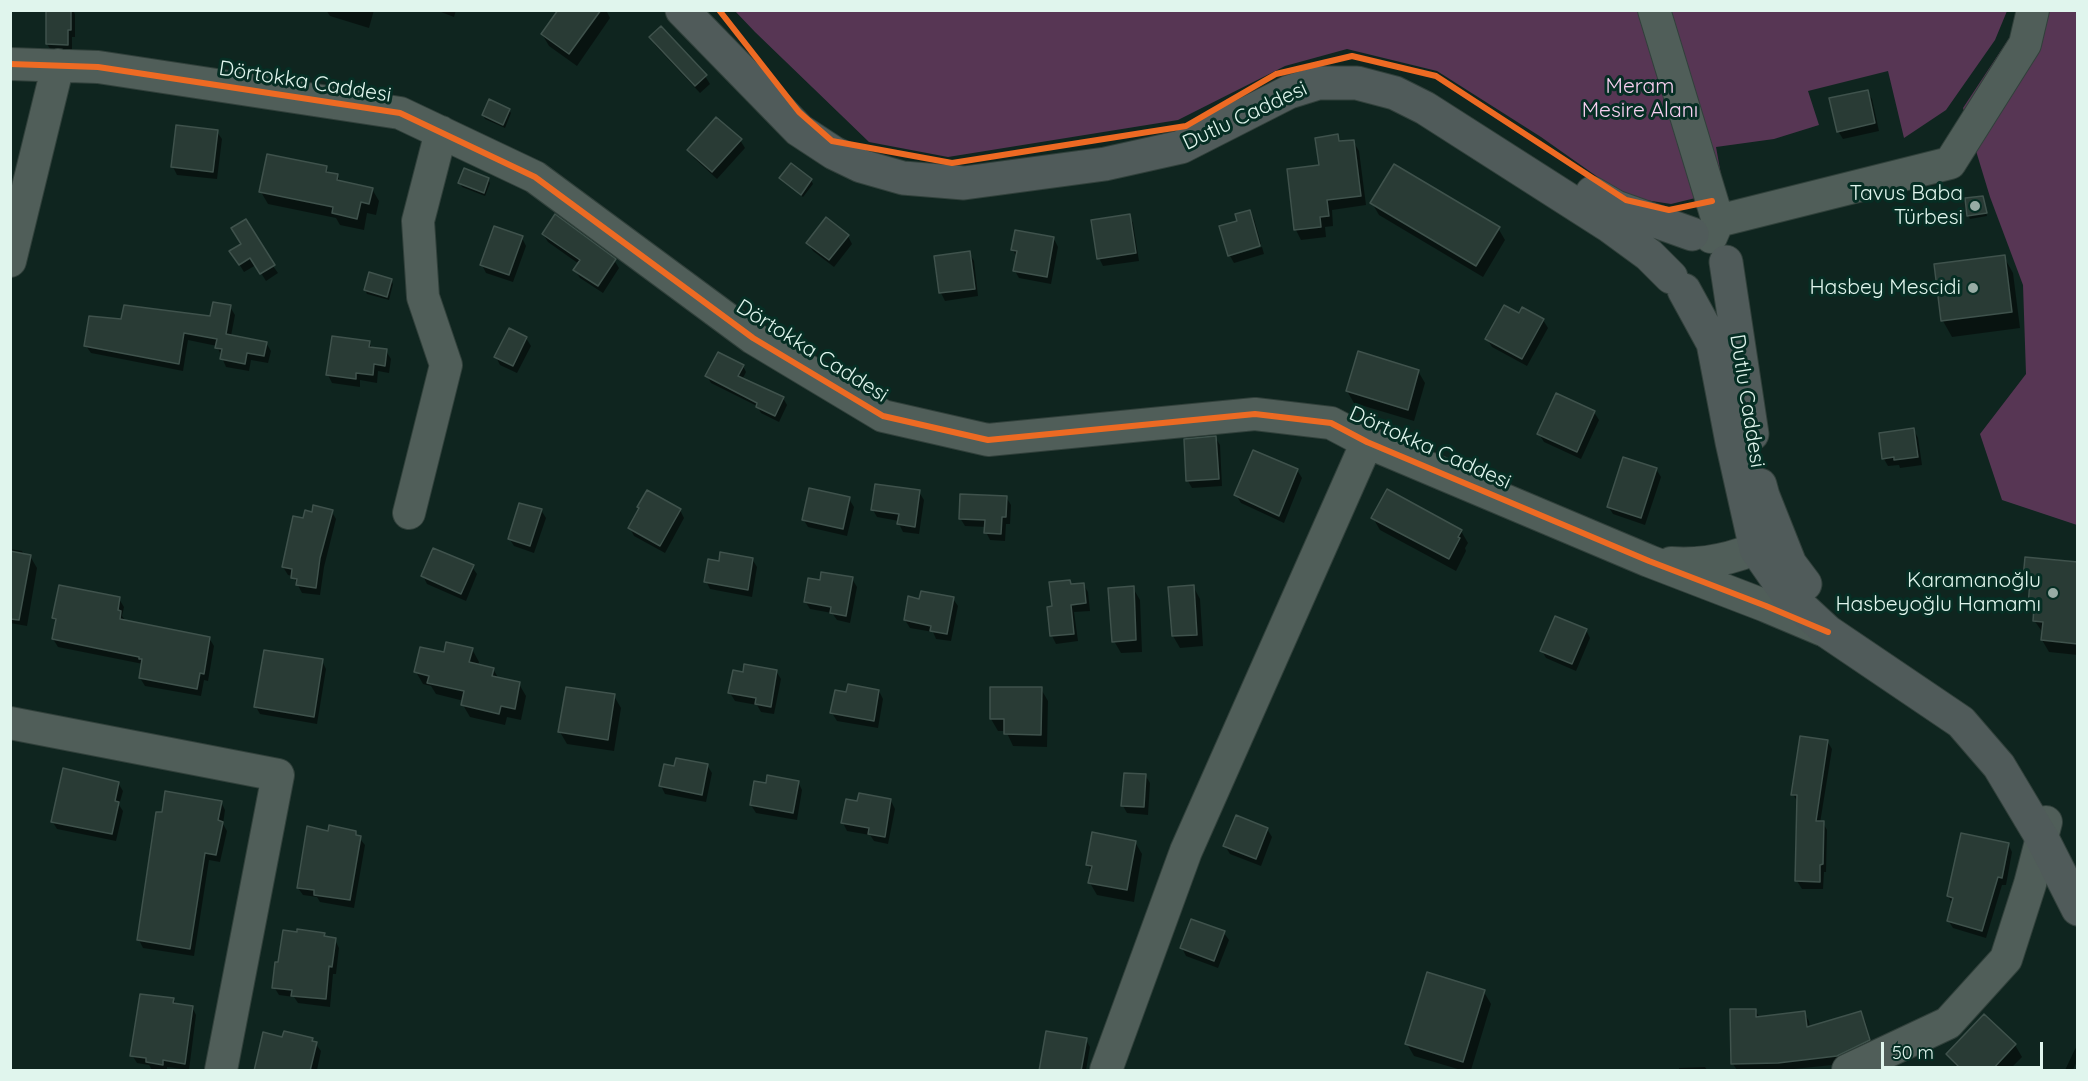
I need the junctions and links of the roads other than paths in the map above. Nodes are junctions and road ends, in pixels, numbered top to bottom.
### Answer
1 (682, 10) edge
2 (702, 10) edge
3 (1654, 10) edge
4 (2033, 10) edge
5 (10, 64) edge
6 (58, 65) junction
7 (441, 132) junction
8 (1712, 239) junction
9 (10, 261) edge
10 (1678, 283) junction
11 (1367, 442) junction
12 (409, 513) dead end
13 (1768, 544) junction
14 (1649, 561) junction
15 (1828, 632) junction
16 (10, 723) edge
17 (2045, 828) junction
18 (2078, 873) edge
19 (2078, 909) edge
20 (221, 1071) edge
21 (1106, 1071) edge
22 (1848, 1071) edge

1 - 10 main road, Dutlu Caddesi
2 - 8 main road, Dutlu Caddesi
3 - 8 street
4 - 8 street
5 - 6 street, Dörtokka Caddesi
6 - 7 street, Dörtokka Caddesi
6 - 9 street
7 - 11 street, Dörtokka Caddesi
7 - 12 street
8 - 10 main road
8 - 10 main road
8 - 13 main road, Dutlu Caddesi
10 - 13 main road, Dutlu Caddesi
11 - 14 street, Dörtokka Caddesi
11 - 21 street
13 - 14 street, Dörtokka Caddesi
13 - 15 main road
13 - 17 main road
14 - 15 street, Dörtokka Caddesi
15 - 17 main road
16 - 20 street
17 - 18 main road
17 - 19 main road
17 - 22 street

